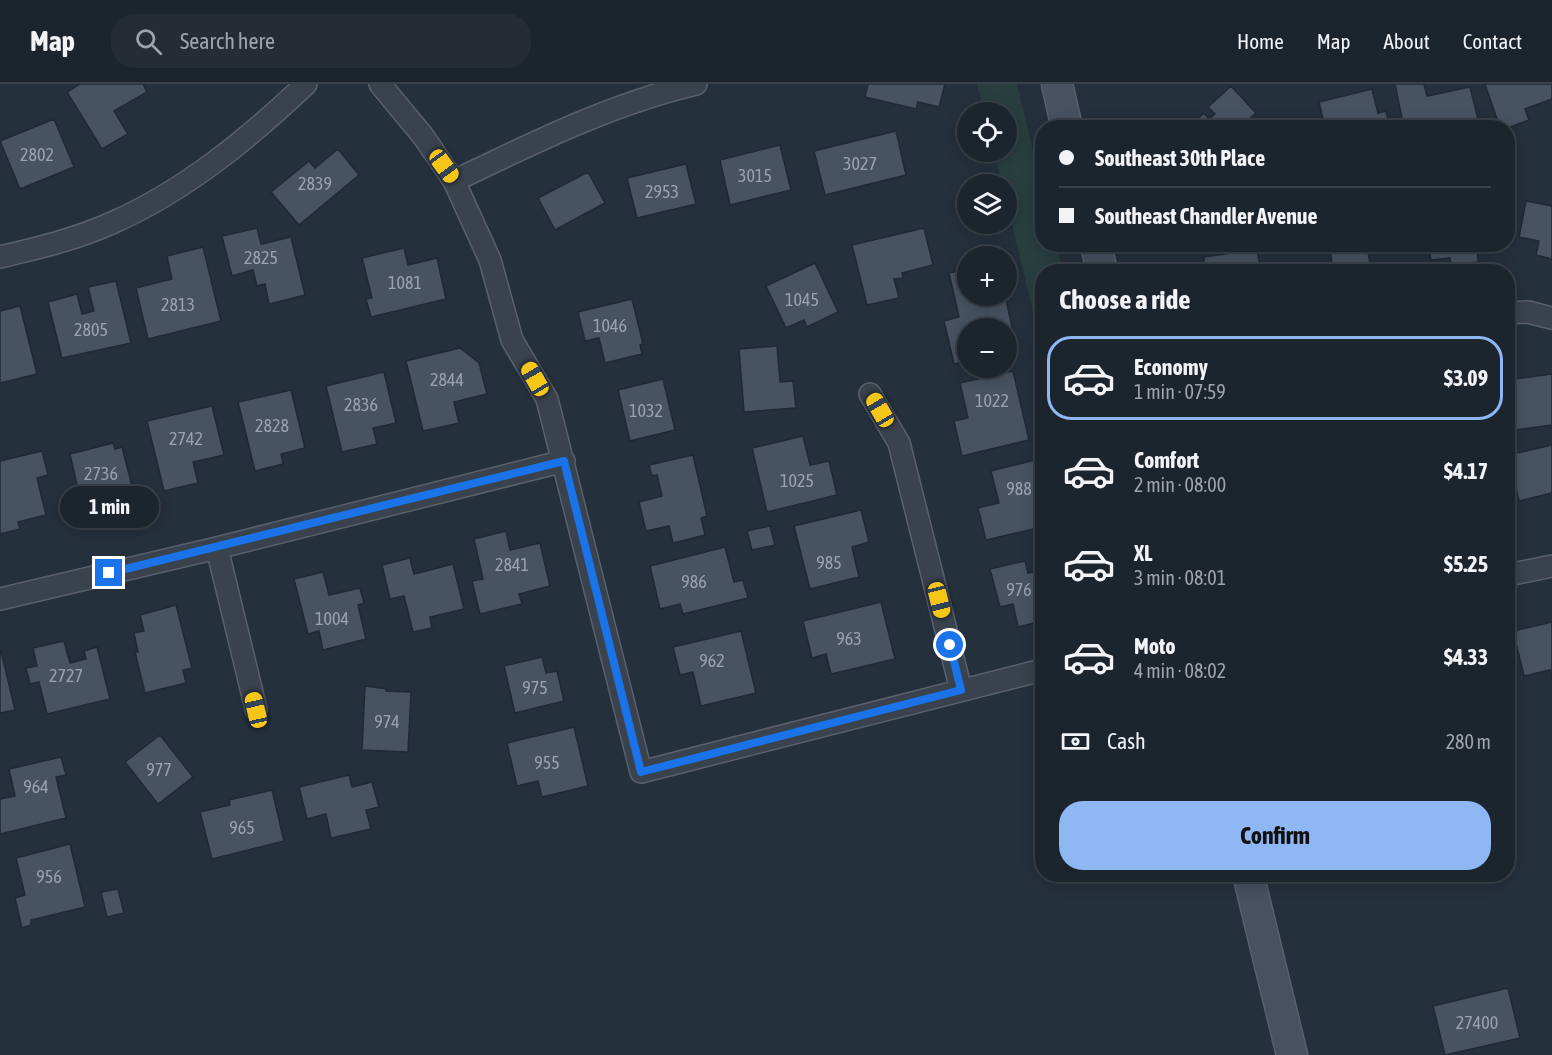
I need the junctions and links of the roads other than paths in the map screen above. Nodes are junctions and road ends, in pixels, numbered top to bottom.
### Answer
1 (306, 84) edge
2 (380, 84) edge
3 (696, 84) edge
4 (1057, 84) edge
5 (1065, 120) edge
6 (454, 181) junction
7 (0, 257) edge
8 (1515, 313) edge
9 (1552, 318) edge
10 (870, 394) dead end
11 (564, 461) junction
12 (217, 548) junction
13 (1552, 566) edge
14 (1515, 574) edge
15 (0, 599) edge
16 (1035, 672) edge
17 (961, 690) junction
18 (256, 710) dead end
19 (1250, 882) edge
20 (1292, 1055) edge

1 - 7 street
2 - 6 street
3 - 6 street
4 - 5 main road
6 - 11 street
8 - 9 street
10 - 17 street
11 - 12 street
11 - 17 street
12 - 15 street
12 - 18 street
13 - 14 street
16 - 17 street
19 - 20 main road

